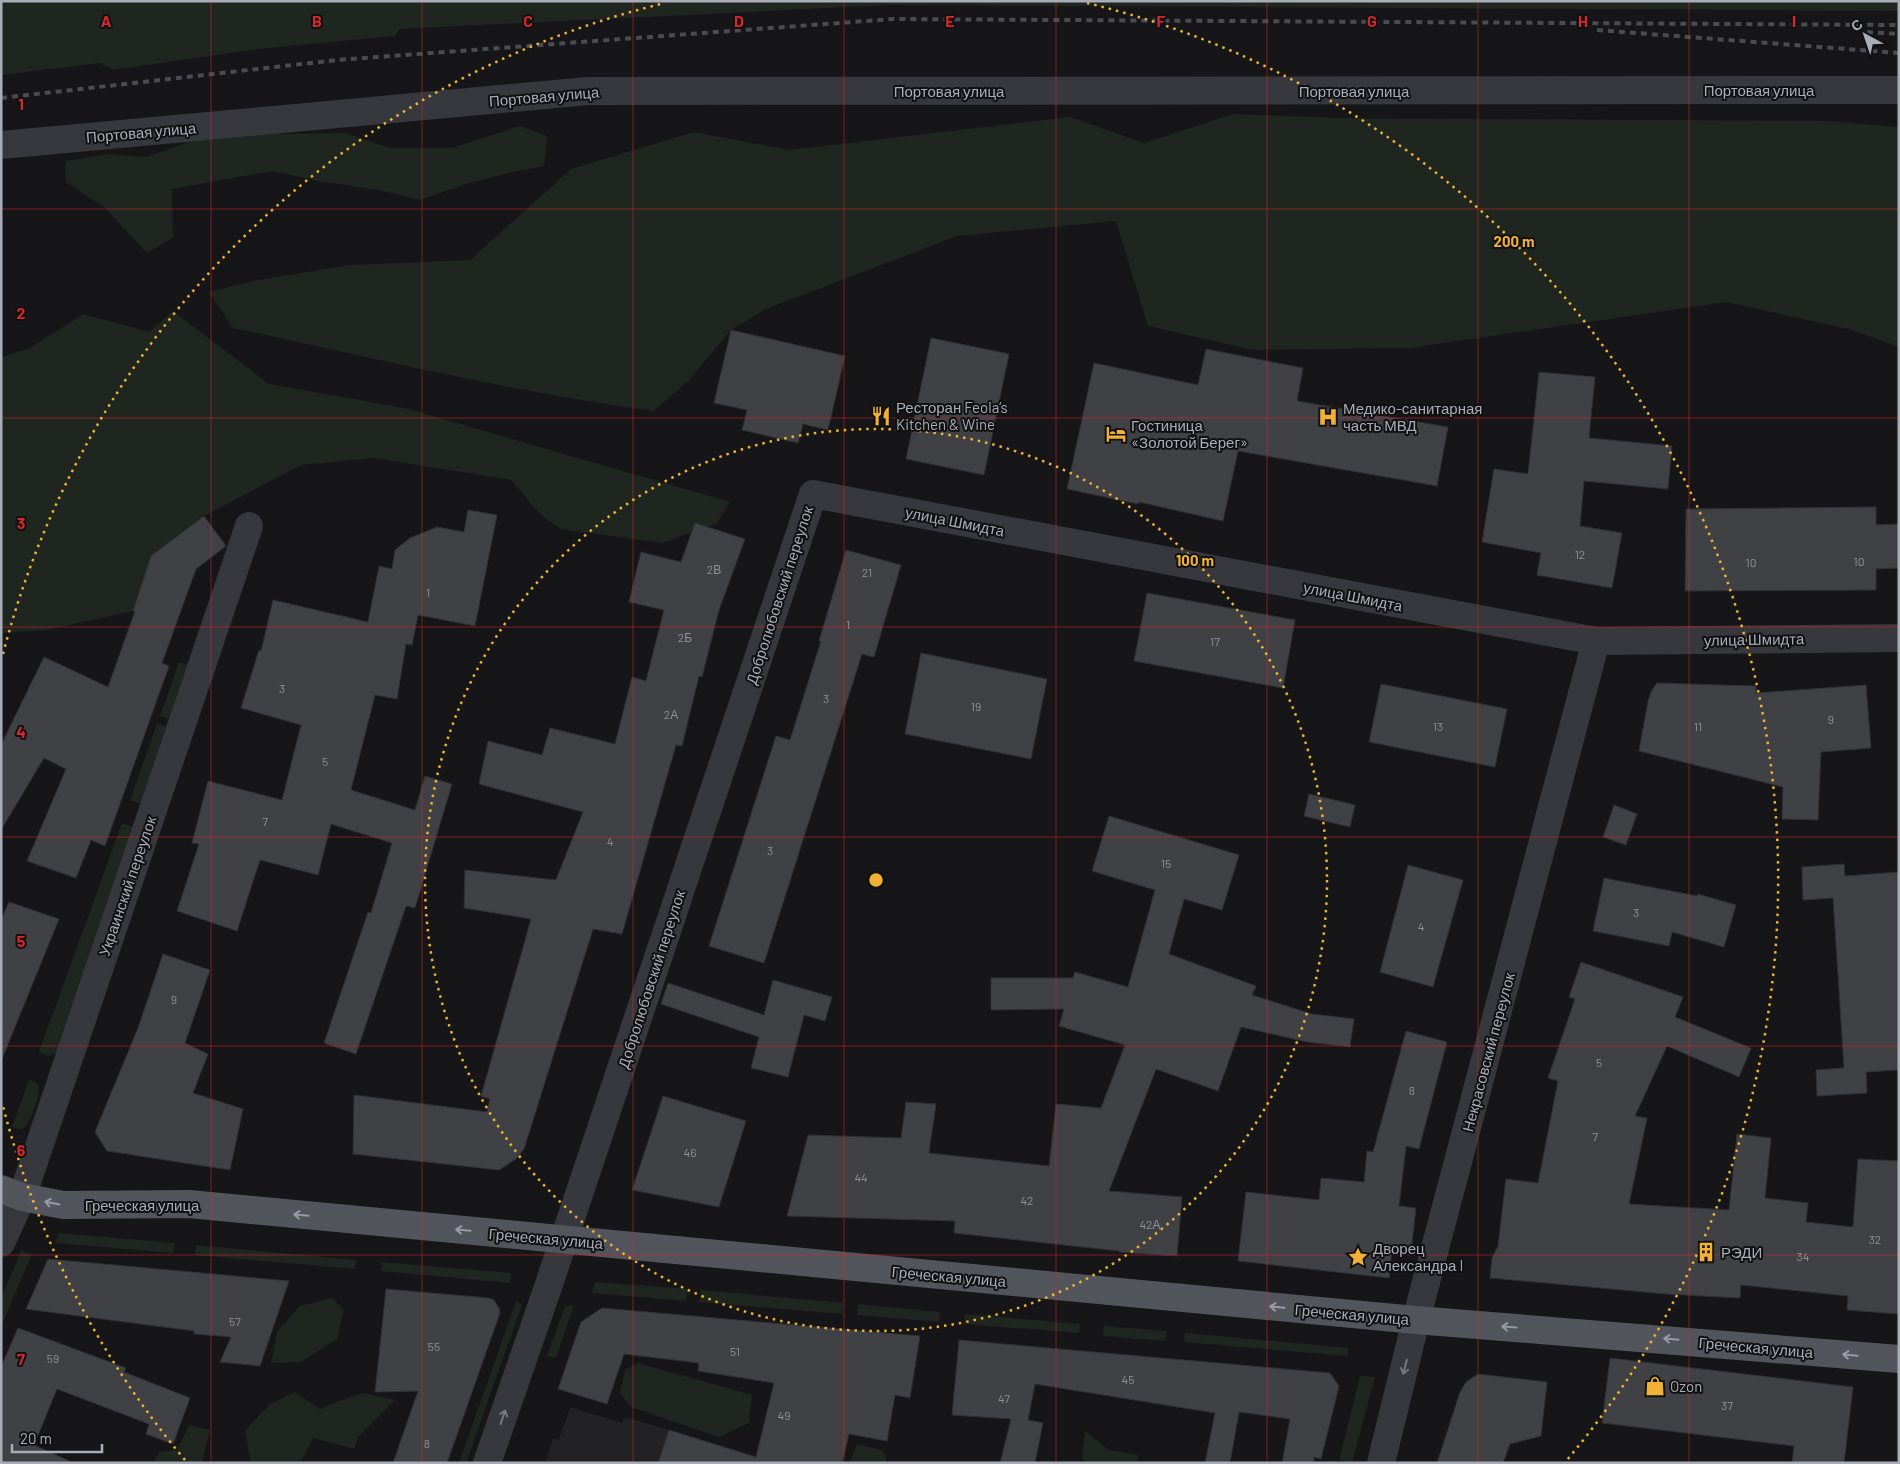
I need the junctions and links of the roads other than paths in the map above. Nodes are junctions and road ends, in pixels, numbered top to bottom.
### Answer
1 (1899, 90) edge
2 (1, 145) edge
3 (813, 494) joint
4 (248, 526) dead end
5 (1899, 638) edge
6 (1596, 641) junction
7 (12, 1193) edge
8 (564, 1240) junction
9 (1, 1244) edge
10 (1416, 1320) junction
11 (1899, 1359) edge
12 (487, 1463) edge
13 (1381, 1463) edge

1 - 2 street, Портовая улица
3 - 6 street, улица Шмидта
3 - 8 street, Добролюбовский переулок
4 - 7 street, Украинский переулок
5 - 6 street, улица Шмидта
6 - 10 street, Некрасовский переулок
8 -> 7 main road, Греческая улица
7 - 9 street, Украинский переулок
10 -> 8 main road, Греческая улица
12 -> 8 street, Добролюбовский переулок
11 -> 10 main road, Греческая улица
10 -> 13 street, Некрасовский переулок

